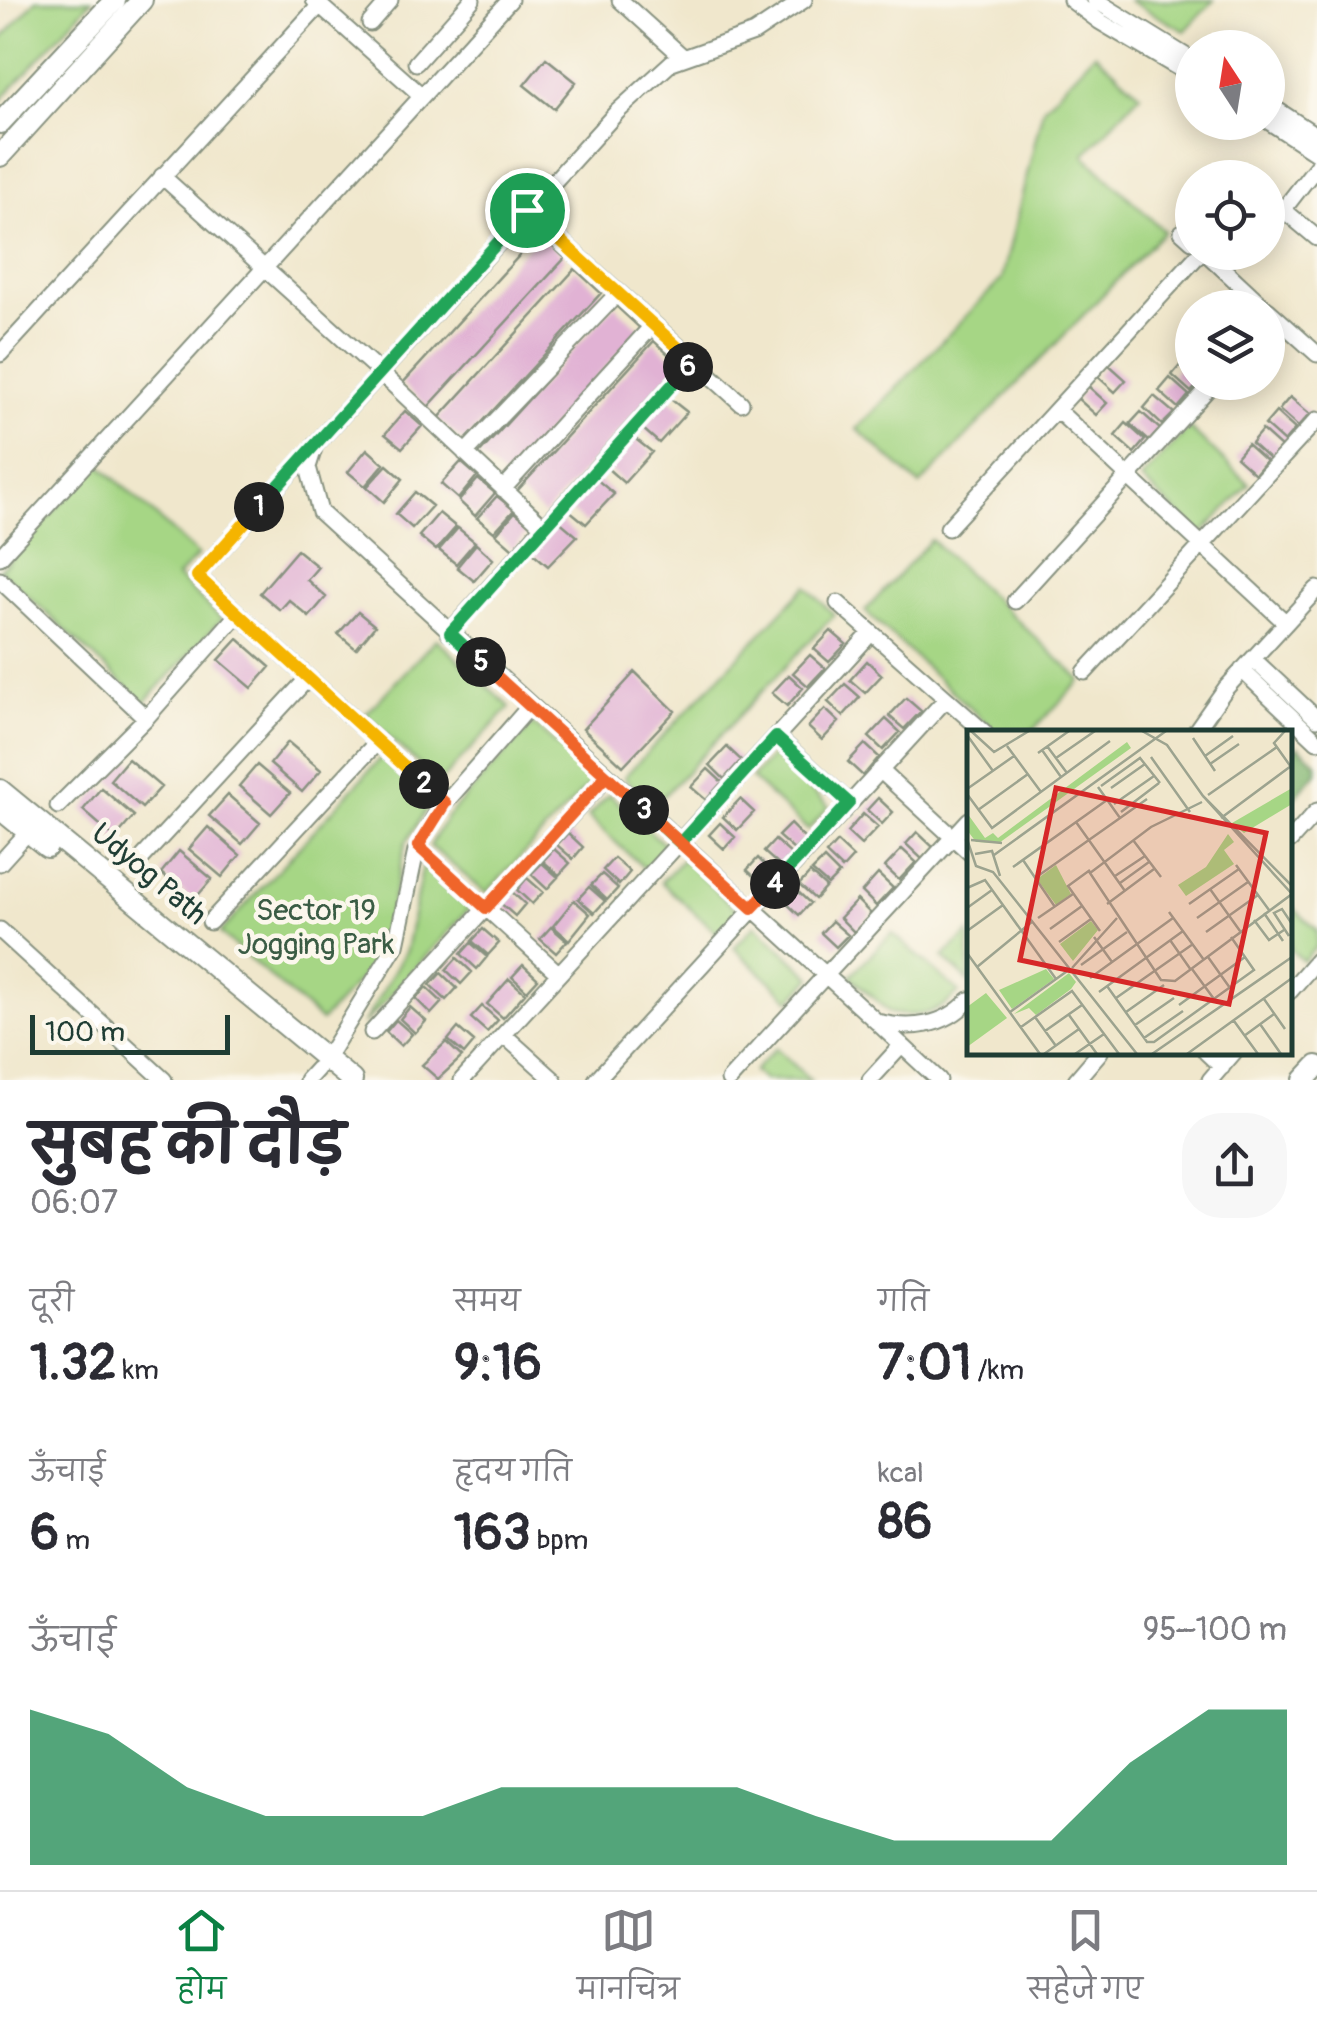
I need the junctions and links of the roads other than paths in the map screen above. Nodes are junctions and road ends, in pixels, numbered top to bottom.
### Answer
1 (115, 0) edge
2 (142, 0) edge
3 (390, 0) edge
4 (472, 0) edge
5 (510, 0) edge
6 (620, 0) edge
7 (804, 0) edge
8 (1071, 0) edge
9 (1095, 0) edge
10 (317, 2) edge
11 (370, 23) dead end
12 (1175, 49) edge
13 (682, 57) junction
14 (416, 64) dead end
15 (1175, 66) edge
16 (422, 96) junction
17 (1285, 115) edge
18 (0, 123) edge
19 (1285, 132) edge
20 (1317, 136) edge
21 (1317, 153) edge
22 (0, 156) edge
23 (1315, 174) edge
24 (162, 176) junction
25 (527, 210) junction
26 (1317, 238) edge
27 (264, 268) junction
28 (1186, 270) edge
29 (1222, 270) edge
30 (1243, 290) edge
31 (618, 293) junction
32 (653, 325) junction
33 (1285, 327) edge
34 (0, 354) edge
35 (1317, 354) edge
36 (693, 361) junction
37 (381, 372) junction
38 (1198, 400) edge
39 (741, 403) dead end
40 (1057, 410) junction
41 (1317, 420) edge
42 (315, 445) junction
43 (466, 452) junction
44 (1128, 476) junction
45 (503, 488) junction
46 (544, 528) junction
47 (948, 528) dead end
48 (1202, 545) junction
49 (0, 557) edge
50 (0, 580) edge
51 (1317, 589) edge
52 (1014, 601) dead end
53 (838, 603) dead end
54 (238, 614) junction
55 (1286, 623) junction
56 (450, 633) junction
57 (871, 633) junction
58 (1248, 664) junction
59 (1086, 672) dead end
60 (308, 678) junction
61 (946, 699) junction
62 (530, 706) junction
63 (146, 718) junction
64 (1317, 719) edge
65 (982, 730) edge
66 (1196, 730) edge
67 (776, 737) junction
68 (378, 741) junction
69 (1317, 741) edge
70 (880, 770) junction
71 (606, 776) junction
72 (0, 790) edge
73 (445, 803) junction
74 (849, 803) junction
75 (58, 806) dead end
76 (0, 809) edge
77 (1317, 810) edge
78 (967, 823) edge
79 (28, 832) junction
80 (954, 837) junction
81 (1292, 839) edge
82 (680, 843) junction
83 (418, 846) junction
84 (967, 849) edge
85 (143, 857) dead end
86 (0, 864) edge
87 (486, 908) junction
88 (752, 908) junction
89 (210, 922) dead end
90 (0, 930) edge
91 (1317, 960) edge
92 (1295, 973) edge
93 (559, 974) junction
94 (826, 976) junction
95 (967, 1003) edge
96 (877, 1022) junction
97 (372, 1032) dead end
98 (504, 1035) junction
99 (902, 1045) junction
100 (1097, 1055) edge
101 (1209, 1055) edge
102 (1232, 1055) edge
103 (1317, 1066) edge
104 (1222, 1067) junction
105 (320, 1072) edge
106 (164, 1080) edge
107 (352, 1080) edge
108 (462, 1080) edge
109 (554, 1080) edge
110 (596, 1080) edge
111 (729, 1080) edge
112 (870, 1080) edge
113 (939, 1080) edge
114 (1076, 1080) edge
115 (1210, 1080) edge
116 (1304, 1080) edge

1 - 18 main road
2 - 22 main road
3 - 11 street
4 - 14 street
5 - 16 street
6 - 13 street
7 - 13 street
8 - 15 street
9 - 12 street
10 - 16 street
10 - 24 street
13 - 25 street
16 - 27 street
17 - 20 street
19 - 21 street
23 - 26 street
24 - 27 street
24 - 34 street
25 - 31 street
25 - 37 street
27 - 37 street
27 - 49 street
28 - 40 street
29 - 30 street
31 - 32 street
31 - 43 street
32 - 36 street
32 - 45 street
33 - 35 street
36 - 39 street
36 - 46 street
37 - 42 street
37 - 43 street
38 - 44 street
40 - 44 street
40 - 47 street
41 - 48 street
42 - 54 street
42 - 56 street
43 - 45 street
44 - 48 street
44 - 52 street
45 - 46 street
46 - 56 street
48 - 55 street
48 - 59 street
50 - 63 street
51 - 55 street
53 - 57 street
54 - 60 street
54 - 63 street
55 - 58 street
56 - 62 street
57 - 61 street
57 - 67 street
58 - 64 street
58 - 66 street
58 - 69 street
60 - 68 street
60 - 85 street
61 - 65 street
61 - 70 street
62 - 71 street
62 - 73 street
63 - 75 street
67 - 74 street
67 - 82 street
68 - 73 street
68 - 89 street
70 - 74 street
70 - 80 street
71 - 82 street
71 - 87 street
72 - 105 main road, Udyog Path
73 - 83 street
74 - 88 street
76 - 79 main road, Udyog Path
77 - 81 street
78 - 80 street
79 - 86 street
79 - 105 main road, Udyog Path
80 - 84 street
80 - 94 street
82 - 88 street
82 - 93 street
83 - 87 street
83 - 105 street
87 - 93 street
87 - 97 street
88 - 94 street
88 - 110 street
90 - 106 street
91 - 92 street
93 - 98 street
94 - 96 street
94 - 111 street
95 - 96 street
96 - 99 street
98 - 108 street
98 - 109 street
99 - 112 street
99 - 113 street
100 - 114 street
101 - 104 street
102 - 104 street
103 - 116 main road
104 - 115 street
105 - 107 main road, Udyog Path

